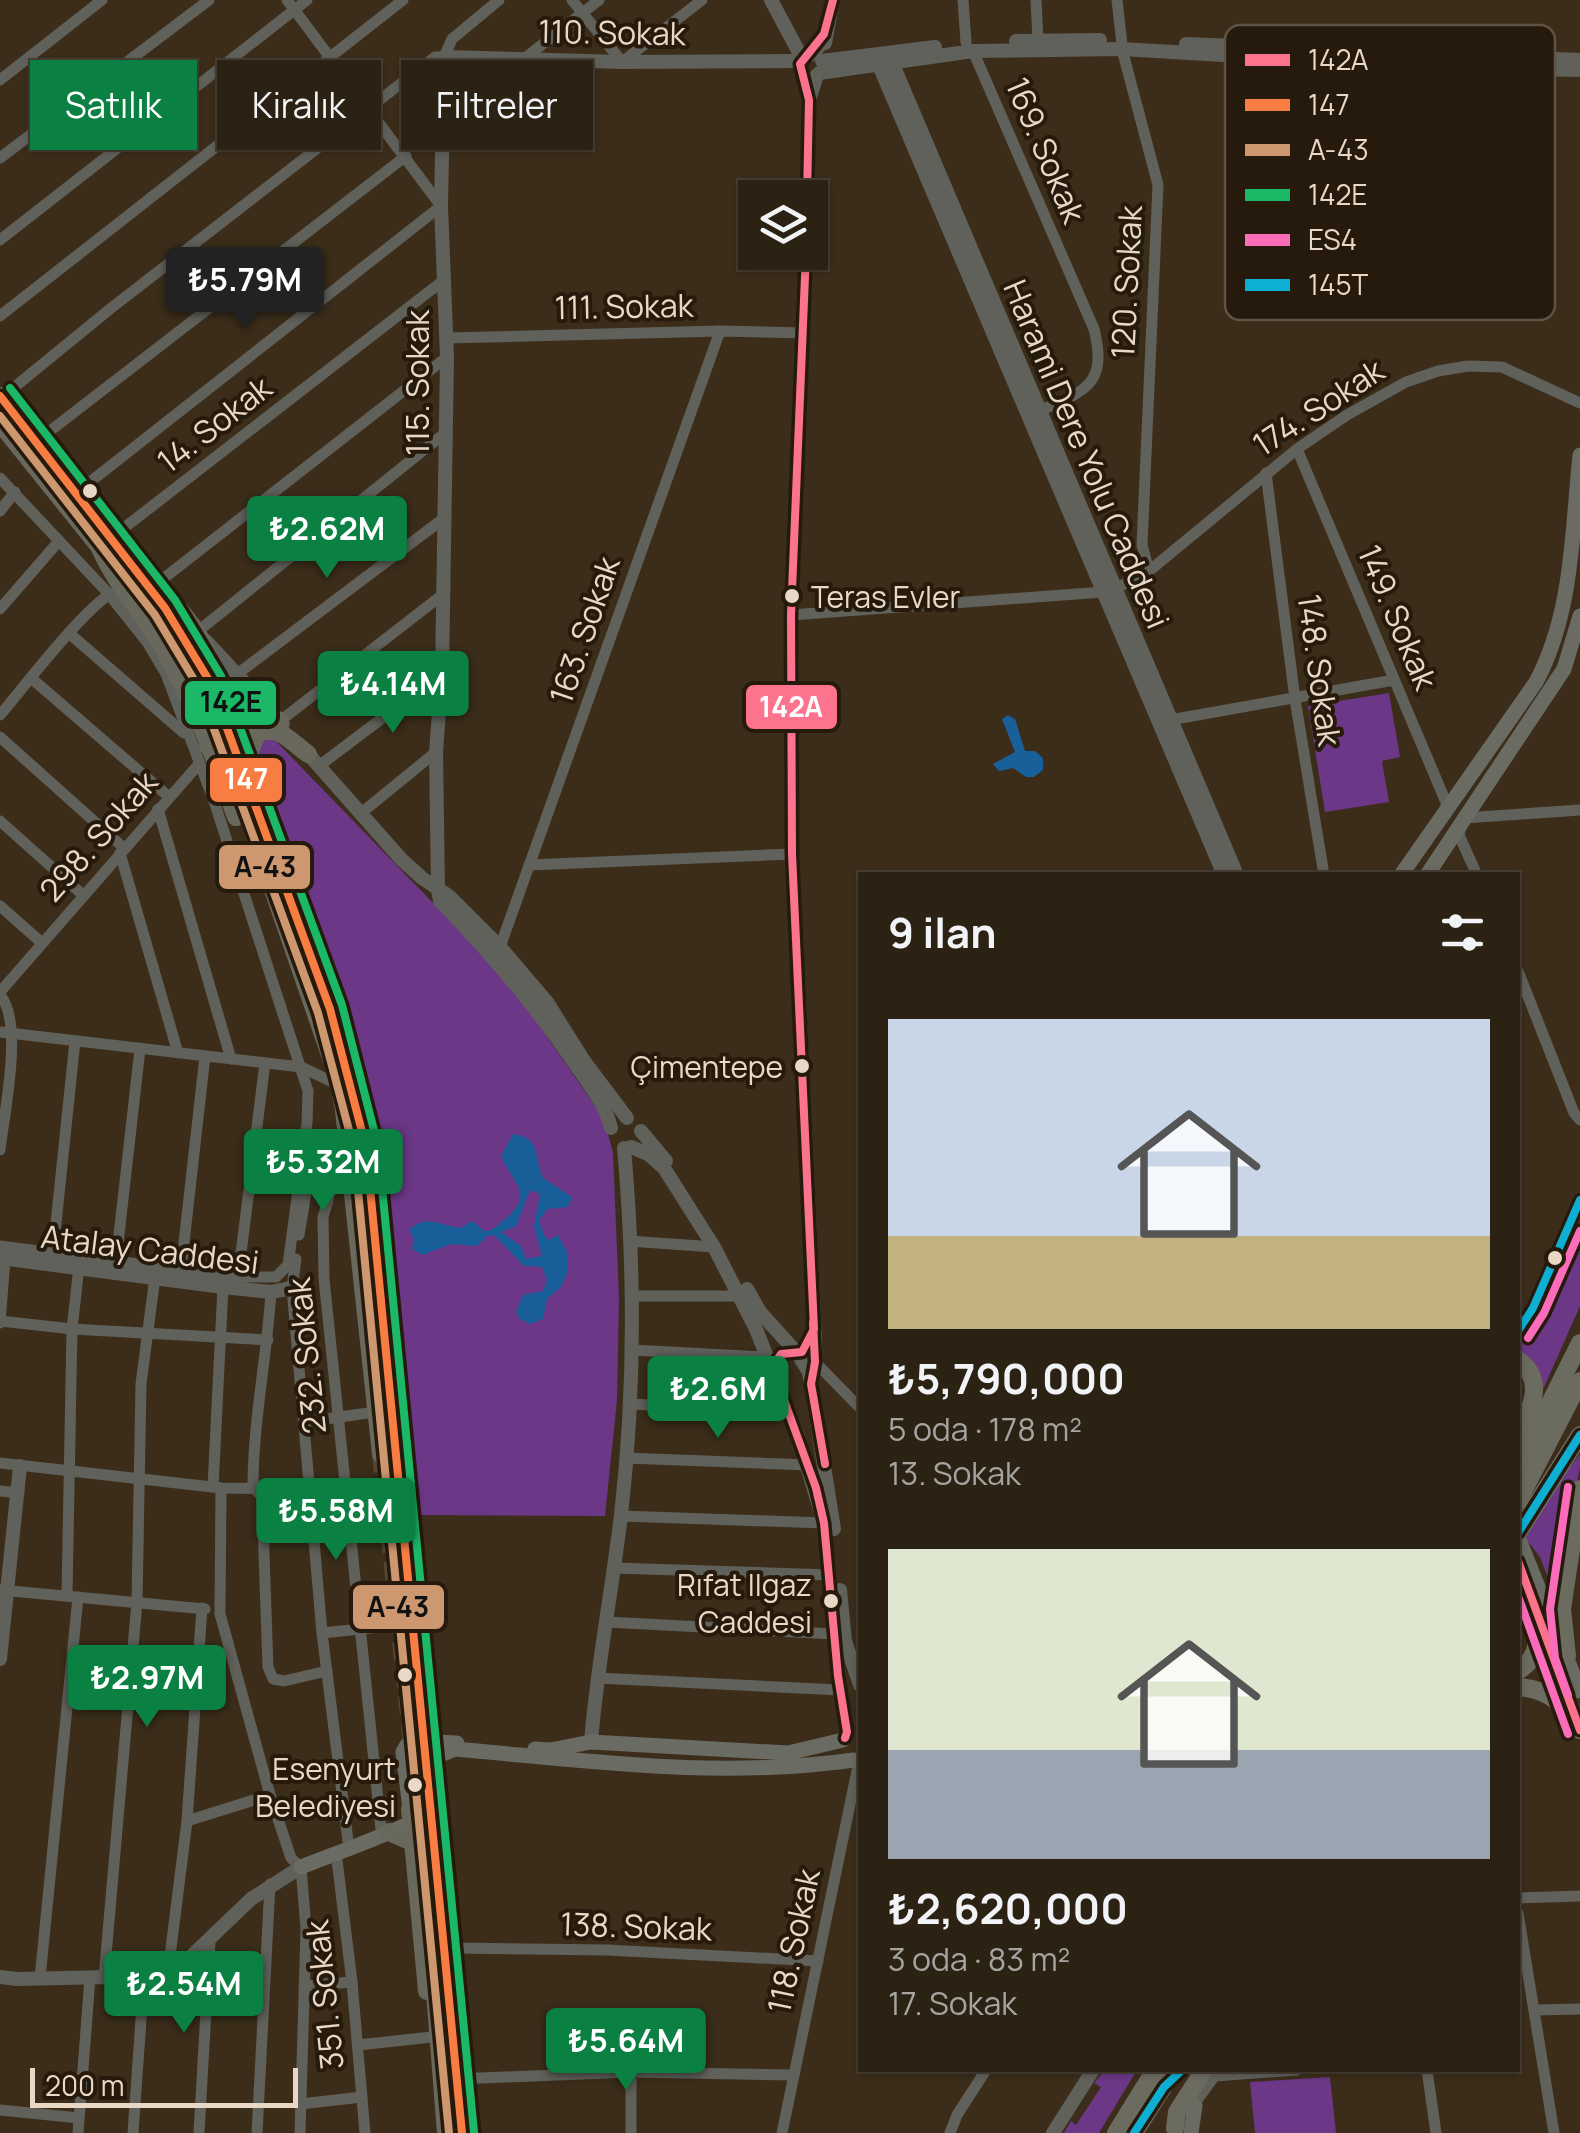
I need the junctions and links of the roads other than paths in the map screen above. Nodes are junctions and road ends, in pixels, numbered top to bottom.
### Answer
1 (102, 0) edge
2 (209, 0) edge
3 (307, 0) edge
4 (403, 0) edge
5 (499, 0) edge
6 (572, 0) edge
7 (598, 0) edge
8 (702, 0) edge
9 (771, 0) edge
10 (833, 0) edge
11 (963, 0) edge
12 (1036, 0) edge
13 (1117, 0) edge
14 (291, 5) edge
15 (583, 12) junction
16 (1038, 40) junction
17 (1121, 45) junction
18 (969, 46) junction
19 (1225, 48) edge
20 (1225, 53) edge
21 (330, 56) junction
22 (444, 57) junction
23 (525, 58) junction
24 (1555, 59) edge
25 (333, 60) edge
26 (884, 60) junction
27 (1580, 60) edge
28 (622, 62) junction
29 (811, 64) junction
30 (1555, 69) edge
31 (1580, 70) edge
32 (0, 80) edge
33 (381, 98) edge
34 (381, 121) edge
35 (314, 150) edge
36 (406, 156) junction
37 (0, 158) edge
38 (807, 180) edge
39 (441, 206) junction
40 (0, 240) edge
41 (805, 270) edge
42 (444, 280) junction
43 (0, 316) edge
44 (720, 331) junction
45 (803, 333) junction
46 (447, 338) junction
47 (447, 358) junction
48 (1, 397) edge
49 (1580, 403) edge
50 (1039, 411) junction
51 (0, 423) edge
52 (445, 434) junction
53 (0, 441) edge
54 (29, 444) junction
55 (1297, 449) junction
56 (1580, 454) edge
57 (1266, 473) junction
58 (0, 478) edge
59 (1068, 491) junction
60 (16, 492) junction
61 (76, 492) junction
62 (0, 511) edge
63 (443, 519) junction
64 (58, 541) junction
65 (106, 543) junction
66 (1149, 571) junction
67 (159, 582) junction
68 (115, 586) junction
69 (1109, 590) junction
70 (442, 595) junction
71 (0, 609) edge
72 (791, 615) junction
73 (1580, 616) edge
74 (197, 632) junction
75 (70, 634) junction
76 (442, 673) junction
77 (236, 676) junction
78 (31, 678) junction
79 (1394, 680) junction
80 (1295, 699) junction
81 (0, 715) edge
82 (1170, 720) junction
83 (280, 721) junction
84 (231, 727) junction
85 (1504, 728) junction
86 (188, 736) junction
87 (0, 737) edge
88 (1520, 738) junction
89 (208, 746) junction
90 (436, 752) junction
91 (313, 760) junction
92 (199, 764) junction
93 (1183, 764) junction
94 (247, 771) junction
95 (219, 777) junction
96 (168, 796) junction
97 (1448, 807) junction
98 (158, 810) junction
99 (1580, 810) edge
100 (360, 814) junction
101 (1464, 818) junction
102 (0, 820) edge
103 (122, 850) junction
104 (792, 854) junction
105 (529, 865) junction
106 (1223, 872) edge
107 (1236, 872) edge
108 (1324, 872) edge
109 (1403, 872) edge
110 (1429, 872) edge
111 (1475, 872) edge
112 (438, 890) junction
113 (83, 895) junction
114 (0, 906) edge
115 (42, 943) junction
116 (500, 947) junction
117 (1520, 975) edge
118 (0, 993) edge
119 (322, 1011) junction
120 (6, 1033) edge
121 (76, 1042) junction
122 (140, 1050) junction
123 (328, 1052) junction
124 (178, 1053) junction
125 (205, 1056) junction
126 (230, 1059) junction
127 (265, 1063) junction
128 (301, 1067) junction
129 (339, 1085) junction
130 (627, 1118) junction
131 (1580, 1120) edge
132 (611, 1128) junction
133 (640, 1131) junction
134 (346, 1136) junction
135 (628, 1148) junction
136 (0, 1150) edge
137 (1580, 1200) edge
138 (355, 1208) junction
139 (629, 1241) junction
140 (714, 1247) junction
141 (53, 1252) junction
142 (2, 1254) edge
143 (116, 1261) junction
144 (78, 1267) junction
145 (181, 1269) junction
146 (155, 1277) junction
147 (238, 1277) junction
148 (223, 1288) junction
149 (292, 1288) junction
150 (271, 1292) junction
151 (632, 1296) junction
152 (741, 1296) junction
153 (0, 1322) edge
154 (1520, 1328) edge
155 (72, 1329) junction
156 (814, 1329) junction
157 (148, 1332) junction
158 (221, 1338) junction
159 (268, 1340) junction
160 (1580, 1342) edge
161 (632, 1350) junction
162 (797, 1353) junction
163 (815, 1362) junction
164 (1520, 1362) edge
165 (769, 1364) junction
166 (1580, 1381) edge
167 (811, 1384) junction
168 (629, 1404) junction
169 (858, 1406) edge
170 (788, 1411) junction
171 (368, 1413) joint
172 (340, 1418) junction
173 (304, 1422) junction
174 (819, 1424) junction
175 (796, 1432) junction
176 (1520, 1432) edge
177 (1580, 1435) edge
178 (626, 1458) junction
179 (0, 1463) edge
180 (1520, 1463) edge
181 (808, 1465) junction
182 (20, 1466) junction
183 (70, 1470) junction
184 (140, 1478) junction
185 (218, 1488) junction
186 (308, 1489) junction
187 (1580, 1489) edge
188 (0, 1491) edge
189 (258, 1491) junction
190 (18, 1493) junction
191 (1520, 1495) edge
192 (621, 1516) junction
193 (824, 1524) junction
194 (1520, 1530) edge
195 (7, 1540) edge
196 (1520, 1567) edge
197 (614, 1568) junction
198 (831, 1575) junction
199 (4, 1590) edge
200 (72, 1596) junction
201 (1533, 1599) junction
202 (137, 1602) junction
203 (202, 1608) junction
204 (220, 1614) junction
205 (607, 1622) junction
206 (390, 1626) dead end
207 (358, 1630) junction
208 (322, 1632) junction
209 (839, 1637) junction
210 (1, 1640) edge
211 (1567, 1656) junction
212 (0, 1659) edge
213 (327, 1670) junction
214 (1520, 1671) edge
215 (598, 1678) junction
216 (858, 1680) edge
217 (131, 1684) junction
218 (1520, 1687) edge
219 (840, 1690) junction
220 (1580, 1690) edge
221 (196, 1692) junction
222 (1580, 1730) edge
223 (849, 1736) edge
224 (591, 1742) junction
225 (708, 1750) junction
226 (609, 1752) dead end
227 (687, 1756) junction
228 (858, 1761) edge
229 (405, 1763) junction
230 (434, 1764) junction
231 (706, 1770) junction
232 (270, 1795) junction
233 (187, 1821) junction
234 (424, 1824) junction
235 (385, 1830) junction
236 (342, 1847) junction
237 (302, 1867) junction
238 (270, 1884) junction
239 (1580, 1896) edge
240 (1520, 1898) edge
241 (1520, 1924) edge
242 (210, 1940) junction
243 (452, 1948) junction
244 (818, 1962) junction
245 (168, 1972) junction
246 (0, 1977) edge
247 (144, 1977) junction
248 (40, 1978) junction
249 (97, 1978) junction
250 (17, 1980) junction
251 (352, 1982) junction
252 (304, 1986) junction
253 (0, 1990) edge
254 (1534, 2010) junction
255 (1580, 2010) edge
256 (432, 2037) junction
257 (358, 2045) junction
258 (631, 2072) junction
259 (985, 2072) edge
260 (1092, 2072) edge
261 (1212, 2072) edge
262 (1427, 2072) edge
263 (794, 2074) junction
264 (1159, 2078) edge
265 (449, 2079) junction
266 (362, 2097) junction
267 (300, 2104) junction
268 (1194, 2106) joint
269 (0, 2110) edge
270 (79, 2118) junction
271 (1177, 2132) edge
272 (78, 2133) edge
273 (133, 2133) edge
274 (198, 2133) edge
275 (257, 2133) edge
276 (300, 2133) edge
277 (365, 2133) edge
278 (446, 2133) edge
279 (462, 2133) edge
280 (631, 2133) edge
281 (782, 2133) edge
282 (950, 2133) edge
283 (1054, 2133) edge
284 (1116, 2133) edge
285 (1134, 2133) edge
286 (1436, 2133) edge
287 (1554, 2133) edge

1 - 32 street
2 - 37 street
3 - 14 street
4 - 21 street
5 - 22 street
6 - 15 street
7 - 15 street
8 - 28 street
9 - 29 street
10 - 29 street
11 - 18 street, 169. Sokak
12 - 16 street
13 - 17 street, 120. Sokak
14 - 21 street
14 - 40 street
15 - 23 street
15 - 28 street
16 - 17 street
16 - 18 street
17 - 18 street
17 - 19 street
17 - 20 street
17 - 66 street, 120. Sokak
18 - 26 street, 110. Sokak
18 - 50 street, 169. Sokak
21 - 25 street
21 - 43 street
22 - 23 street, 110. Sokak
22 - 33 street
22 - 39 street, 115. Sokak
23 - 28 street, 110. Sokak
24 - 27 street
26 - 29 street, 110. Sokak
26 - 50 street, Harami Dere Yolu Caddesi
26 - 59 street, Harami Dere Yolu Caddesi
28 - 29 street, 110. Sokak
29 - 38 street
30 - 31 street
34 - 36 street
35 - 48 street
36 - 39 street
36 - 54 street
39 - 42 street, 115. Sokak
39 - 61 street
41 - 45 street
42 - 46 street, 115. Sokak
42 - 65 street, 14. Sokak
44 - 45 street, 111. Sokak
44 - 46 street, 111. Sokak
44 - 105 street, 163. Sokak
45 - 72 street
46 - 47 street, 115. Sokak
47 - 52 street, 115. Sokak
47 - 67 street
48 - 54 main road
49 - 55 street, 174. Sokak
50 - 59 street, Harami Dere Yolu Caddesi
51 - 54 main road
52 - 63 street, 115. Sokak
52 - 74 street
53 - 54 street
54 - 61 main road
54 - 65 main road
55 - 57 street, 174. Sokak
55 - 79 street, 149. Sokak
56 - 85 main road
57 - 66 street, 174. Sokak
57 - 80 street, 148. Sokak
58 - 60 street
59 - 69 street, Harami Dere Yolu Caddesi
60 - 62 street
60 - 64 street
61 - 65 main road
63 - 70 street, 115. Sokak
63 - 77 street
64 - 68 street
64 - 71 street
65 - 67 main road
65 - 68 main road
65 - 84 main road
66 - 69 street, 174. Sokak
67 - 74 main road
68 - 75 street
68 - 86 street
68 - 89 main road
69 - 72 street
69 - 82 street, Harami Dere Yolu Caddesi
69 - 93 street, Harami Dere Yolu Caddesi
70 - 76 street, 115. Sokak
70 - 83 street
72 - 104 street
73 - 88 main road
74 - 77 street
74 - 84 main road
75 - 78 street
75 - 86 street
76 - 90 street, 115. Sokak
76 - 91 street
77 - 83 street
78 - 81 street
78 - 96 street
79 - 80 street
79 - 97 street, 149. Sokak
80 - 82 street
80 - 108 street, 148. Sokak
82 - 93 street, Harami Dere Yolu Caddesi
83 - 84 main road
83 - 91 street
84 - 89 main road
84 - 94 main road
85 - 88 main road
85 - 97 main road
86 - 92 street
87 - 103 street
88 - 101 main road
89 - 95 main road
90 - 100 street
90 - 112 street, 115. Sokak
91 - 94 main road
91 - 100 street
92 - 96 street, 298. Sokak
92 - 128 street
93 - 106 street, Harami Dere Yolu Caddesi
93 - 107 street, Harami Dere Yolu Caddesi
94 - 95 main road
94 - 119 main road
95 - 119 main road
96 - 98 street, 298. Sokak
97 - 101 main road
97 - 109 main road
98 - 103 street, 298. Sokak
98 - 126 street
99 - 101 street
100 - 112 street
101 - 110 main road
101 - 111 street
102 - 113 street
103 - 113 street, 298. Sokak
103 - 124 street
104 - 105 street
104 - 156 street
105 - 116 street, 163. Sokak
112 - 116 street
112 - 132 street
113 - 115 street, 298. Sokak
114 - 115 street
115 - 118 street, 298. Sokak
116 - 130 street
117 - 131 street
118 - 120 street
119 - 123 main road
119 - 138 main road
120 - 121 street
120 - 136 street
121 - 122 street
121 - 141 street
122 - 124 street
122 - 143 street
123 - 128 street
123 - 129 main road
124 - 125 street
125 - 126 street
125 - 145 street
126 - 127 street
127 - 128 street
127 - 147 street
128 - 129 street
128 - 147 street
129 - 134 main road
130 - 132 street
130 - 133 street
132 - 135 street
133 - 135 street
133 - 162 street
134 - 138 main road
134 - 149 street, 351. Sokak
134 - 172 street, 232. Sokak
135 - 139 street
135 - 140 street
137 - 154 main road
138 - 171 main road
139 - 140 street
139 - 151 street
140 - 152 street
141 - 142 street
141 - 143 street
142 - 144 street, Atalay Caddesi
142 - 153 street
143 - 145 street
144 - 146 street, Atalay Caddesi
144 - 155 street
145 - 147 street
146 - 148 street, Atalay Caddesi
146 - 157 street
148 - 150 street, Atalay Caddesi
148 - 158 street
149 - 150 street, Atalay Caddesi
149 - 173 street, 351. Sokak
150 - 159 street
151 - 152 street
151 - 161 street
152 - 165 street
153 - 155 street
155 - 157 street
155 - 183 street
156 - 162 street
156 - 163 street
157 - 158 street
157 - 184 street
158 - 159 street
158 - 185 street
159 - 189 street
160 - 180 highway
161 - 165 street
161 - 168 street
162 - 165 street
162 - 167 street
163 - 167 street
163 - 169 street
164 - 176 highway
165 - 170 street
166 - 191 highway
167 - 174 street
168 - 170 street
168 - 178 street
170 - 175 street
171 - 172 street
172 - 173 street
172 - 207 street, 232. Sokak
173 - 186 street, 351. Sokak
174 - 175 street
174 - 209 street
175 - 181 street
177 - 194 highway
178 - 181 street
178 - 192 street
179 - 182 street
181 - 193 street
182 - 183 street
182 - 190 street
183 - 184 street
183 - 200 street
184 - 185 street
184 - 202 street
185 - 189 street
185 - 204 street
186 - 189 street
186 - 208 street, 351. Sokak
187 - 211 highway
188 - 190 street
189 - 213 street
190 - 195 street
192 - 193 street
192 - 197 street
193 - 198 street
194 - 211 main road
195 - 199 street
196 - 201 main road
197 - 198 street
197 - 205 street
198 - 209 street
199 - 200 street
199 - 210 street
200 - 202 street
200 - 248 street
201 - 214 highway
201 - 222 main road
202 - 203 street
202 - 217 street
203 - 204 street
203 - 221 street
204 - 232 street
205 - 209 street
205 - 215 street
206 - 207 street
207 - 208 street
207 - 235 street, 232. Sokak
208 - 213 street, 351. Sokak
209 - 216 street
209 - 219 street
210 - 212 street
211 - 220 main road
213 - 236 street, 351. Sokak
215 - 219 street
215 - 224 street
217 - 221 street
217 - 249 street
218 - 222 highway
219 - 223 street
221 - 233 street
223 - 225 main road
223 - 228 main road
224 - 225 main road
224 - 229 main road
225 - 227 main road
226 - 227 main road
227 - 231 main road
228 - 231 main road
228 - 244 street, 118. Sokak
229 - 230 main road
229 - 234 main road
230 - 231 main road
230 - 234 main road
232 - 233 street
232 - 237 street
233 - 245 street
234 - 235 main road
234 - 235 main road
234 - 243 main road
234 - 256 main road
234 - 265 main road
235 - 236 main road
236 - 237 main road
236 - 251 street, 351. Sokak
237 - 238 street
237 - 252 street
238 - 242 street
238 - 275 street
239 - 240 street
241 - 254 street
242 - 245 street
242 - 274 street
243 - 244 street, 138. Sokak
243 - 265 main road
244 - 263 street, 118. Sokak
245 - 247 street
246 - 250 street
247 - 249 street
247 - 273 street
248 - 249 street
248 - 250 street
249 - 270 street
250 - 253 street
251 - 252 street
251 - 257 street, 351. Sokak
252 - 267 street
254 - 255 street
254 - 287 street
256 - 257 street
256 - 265 main road
257 - 266 street, 351. Sokak
258 - 263 street
258 - 265 street
258 - 280 street
259 - 282 street
260 - 283 street
261 - 268 street
261 - 271 highway
262 - 286 street
263 - 281 street, 118. Sokak
264 - 284 highway
264 - 285 highway
265 - 278 main road
265 - 279 main road
266 - 267 street
266 - 277 street, 351. Sokak
267 - 276 street
268 - 271 main road
269 - 270 street
270 - 272 street

